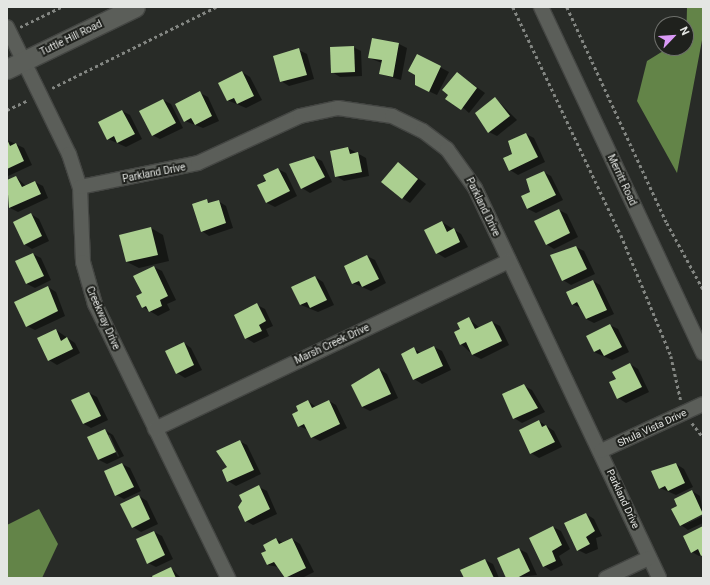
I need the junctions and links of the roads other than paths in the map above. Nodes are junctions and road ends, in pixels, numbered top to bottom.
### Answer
1 (136, 7) edge
2 (541, 7) edge
3 (8, 29) edge
4 (24, 61) junction
5 (7, 69) edge
6 (80, 187) junction
7 (509, 261) junction
8 (703, 353) edge
9 (703, 404) edge
10 (155, 429) junction
11 (601, 452) junction
12 (649, 558) junction
13 (228, 578) edge
14 (606, 578) edge
15 (659, 578) edge

1 - 4 main road, Tuttle Hill Road
2 - 8 street, Merritt Road
3 - 4 street, Creekway Drive
4 - 5 main road, Tuttle Hill Road
4 - 6 street, Creekway Drive
6 - 7 street, Parkland Drive
6 - 10 street, Creekway Drive
7 - 10 street, Marsh Creek Drive
7 - 11 street, Parkland Drive
9 - 11 street, Shula Vista Drive
10 - 13 street, Creekway Drive
11 - 12 street, Parkland Drive
12 - 14 street
12 - 15 street, Parkland Drive

